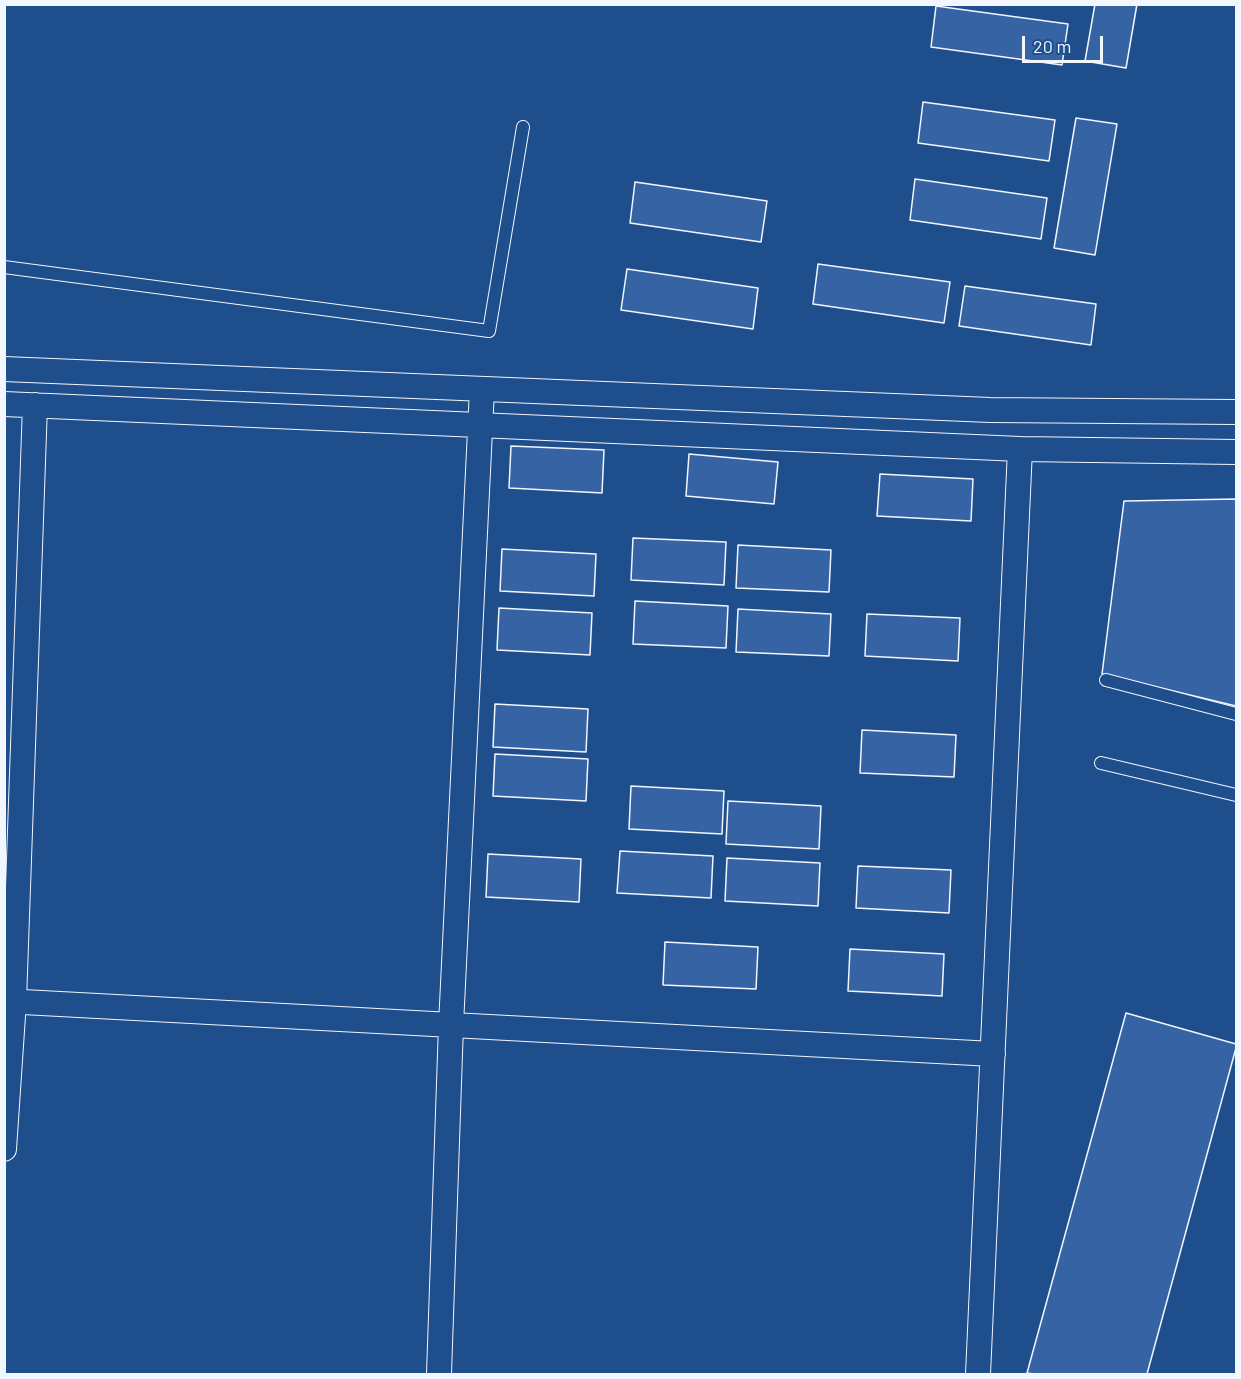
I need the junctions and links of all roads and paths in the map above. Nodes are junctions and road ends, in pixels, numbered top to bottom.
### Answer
1 (523, 127) dead end
2 (4, 267) edge
3 (4, 369) edge
4 (482, 389) junction
5 (4, 404) edge
6 (35, 405) junction
7 (1236, 412) edge
8 (481, 425) junction
9 (1020, 449) junction
10 (1236, 452) edge
11 (1106, 680) dead end
12 (1236, 714) edge
13 (1101, 763) dead end
14 (1236, 795) edge
15 (9, 1001) edge
16 (451, 1025) junction
17 (993, 1054) junction
18 (4, 1149) edge
19 (439, 1374) edge
20 (978, 1374) edge

1 - 2 lane
3 - 4 street
4 - 7 street
4 - 8 street
5 - 6 street
6 - 8 street
6 - 15 street
8 - 9 street
8 - 16 street
9 - 10 street
9 - 17 street
11 - 12 lane
13 - 14 lane
15 - 16 street
15 - 18 street
16 - 17 street
16 - 19 street
17 - 20 street

